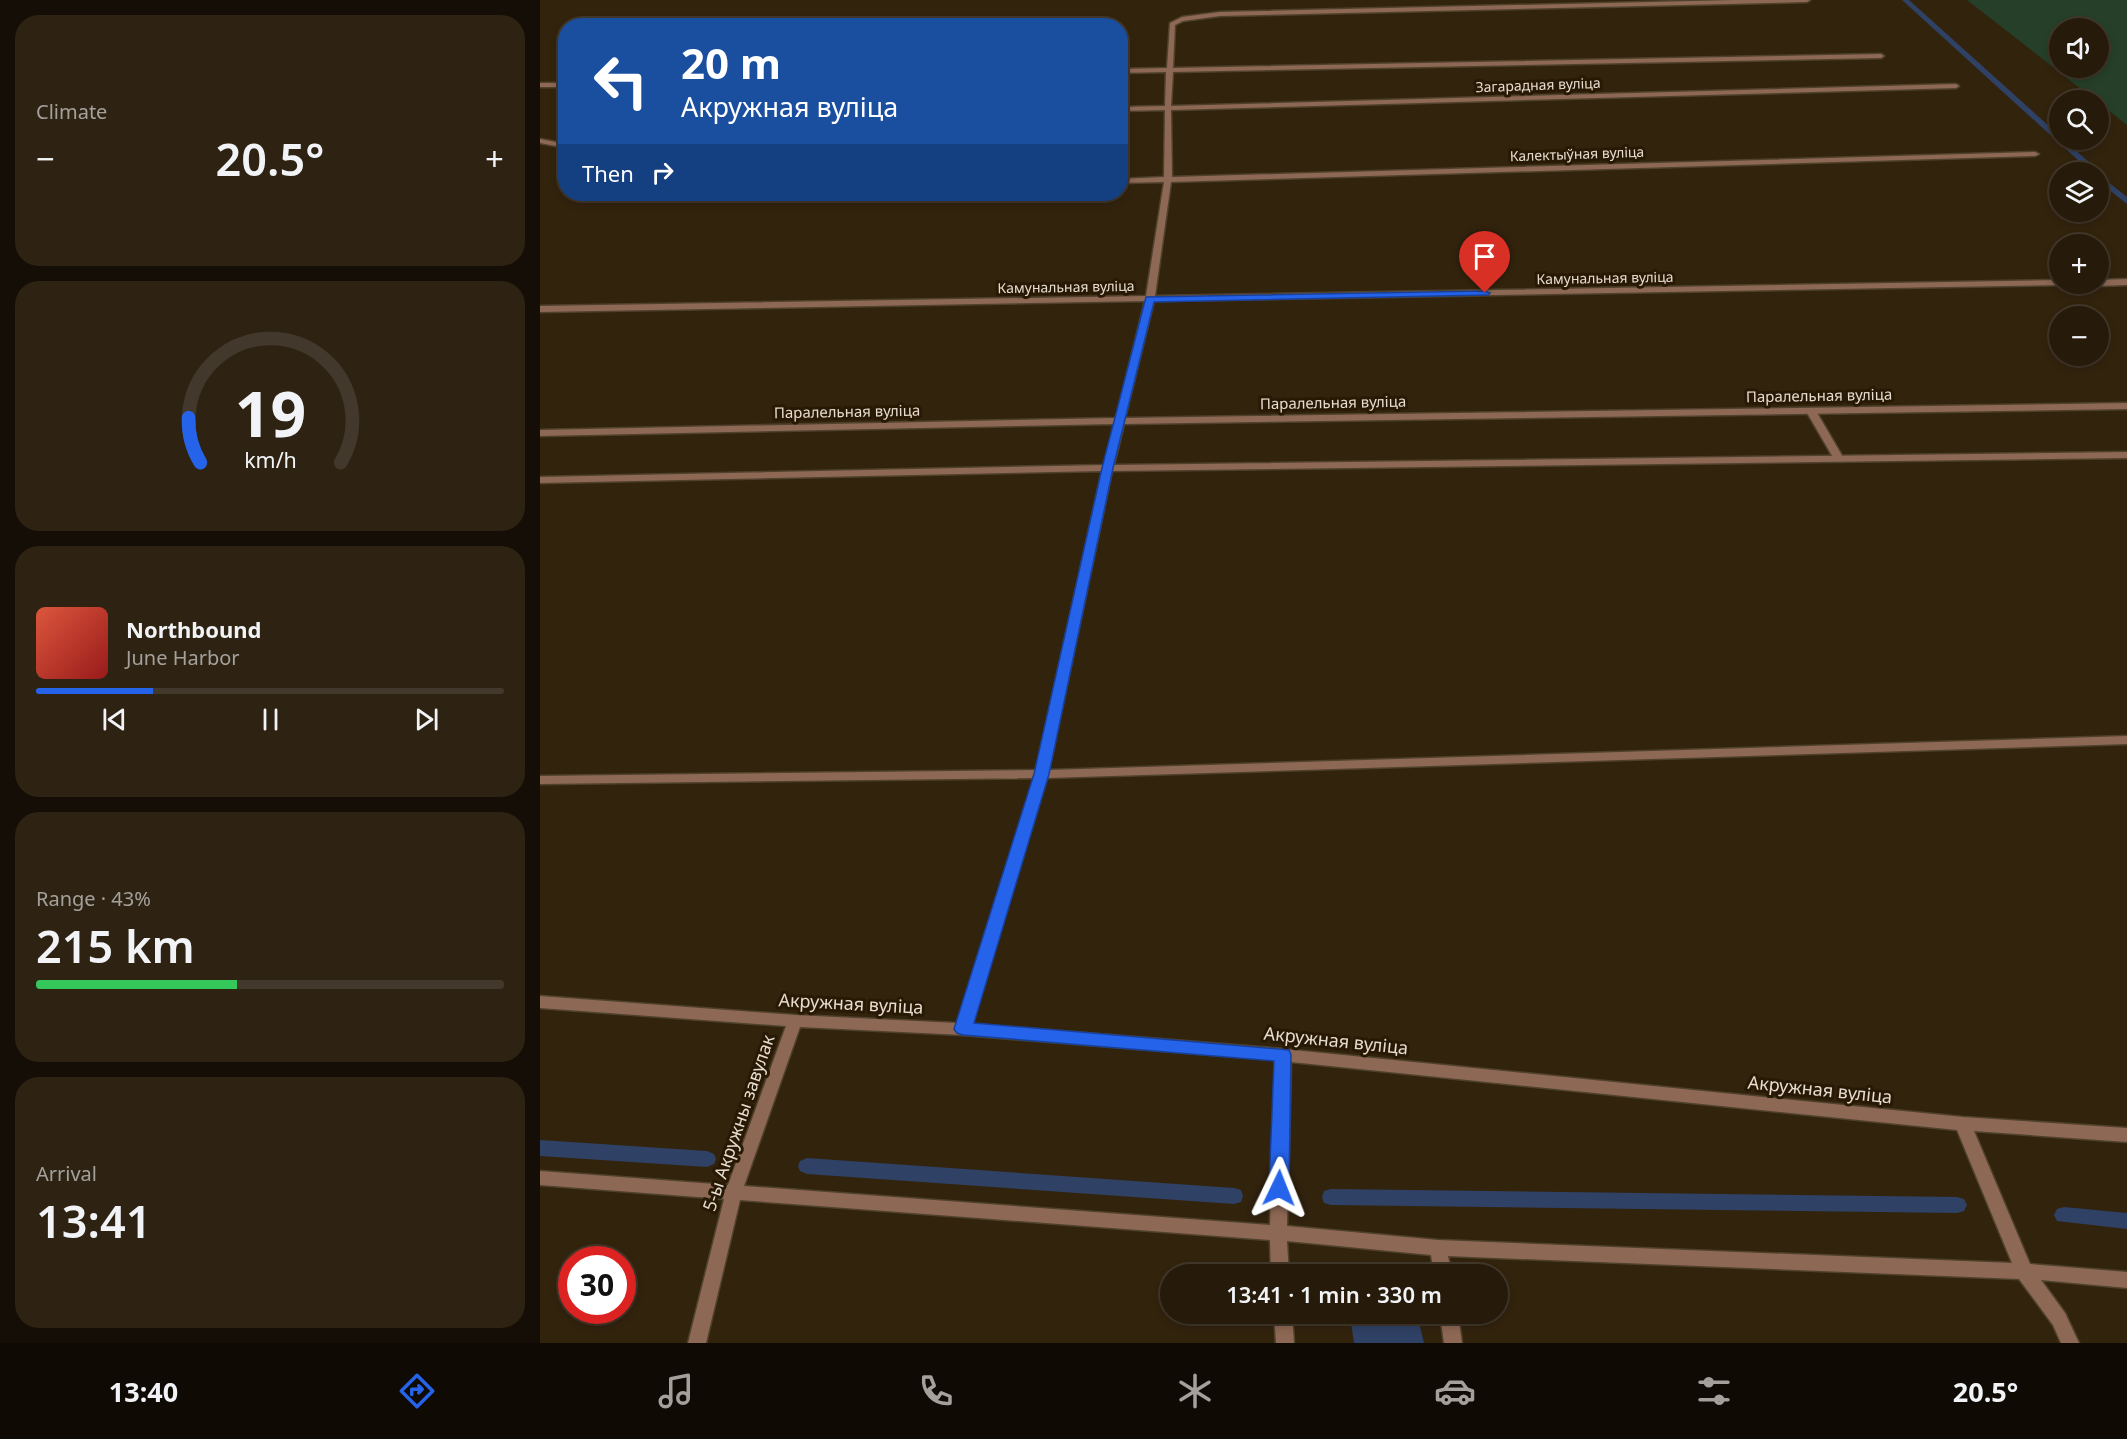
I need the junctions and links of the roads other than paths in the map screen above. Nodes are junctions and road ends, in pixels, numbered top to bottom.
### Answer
1 (1807, 0) edge
2 (1676, 2) edge
3 (1881, 56) dead end
4 (1170, 70) junction
5 (1128, 71) edge
6 (540, 85) edge
7 (558, 85) edge
8 (1956, 86) dead end
9 (1168, 108) junction
10 (1128, 109) edge
11 (558, 138) edge
12 (540, 141) edge
13 (558, 144) edge
14 (2035, 154) dead end
15 (1168, 180) junction
16 (1128, 181) edge
17 (2127, 282) edge
18 (2049, 283) edge
19 (2109, 283) edge
20 (1150, 299) junction
21 (540, 309) edge
22 (2127, 406) edge
23 (1811, 411) junction
24 (1120, 421) junction
25 (540, 433) edge
26 (2127, 455) edge
27 (1839, 459) junction
28 (1108, 468) junction
29 (540, 480) edge
30 (2127, 740) edge
31 (1042, 774) junction
32 (540, 780) edge
33 (540, 1002) edge
34 (795, 1021) junction
35 (963, 1029) junction
36 (1283, 1055) junction
37 (1963, 1124) junction
38 (2127, 1135) edge
39 (540, 1178) edge
40 (734, 1191) junction
41 (1278, 1233) junction
42 (1438, 1248) junction
43 (1279, 1264) edge
44 (1441, 1264) edge
45 (2024, 1271) junction
46 (2127, 1280) edge
47 (1284, 1324) edge
48 (1450, 1324) edge
49 (697, 1343) edge
50 (1285, 1343) edge
51 (1453, 1343) edge
52 (2070, 1343) edge

1 - 2 street
2 - 4 street
3 - 4 street, Загарадная вуліца
4 - 5 street, Загарадная вуліца
4 - 9 street
6 - 7 street
8 - 9 street, Загарадная вуліца
9 - 10 street, Загарадная вуліца
9 - 15 street
11 - 12 street
12 - 13 street
14 - 15 street, Калектыўная вуліца
15 - 16 street, Калектыўная вуліца
15 - 20 street
17 - 19 street
18 - 20 street, Камунальная вуліца
20 - 21 street, Камунальная вуліца
20 - 24 street
22 - 23 street, Паралельная вуліца
23 - 24 street, Паралельная вуліца
23 - 27 street
24 - 25 street, Паралельная вуліца
24 - 28 street
26 - 27 street
27 - 28 street
28 - 29 street
28 - 31 street
30 - 31 street
31 - 32 street
31 - 35 street
33 - 34 street, Акружная вуліца
34 - 35 street, Акружная вуліца
34 - 40 street, 5-ы Акружны завулак
35 - 36 street, Акружная вуліца
36 - 37 street, Акружная вуліца
36 - 41 street
37 - 38 street, Акружная вуліца
37 - 45 street
39 - 40 street
40 - 41 street
40 - 49 street, 5-ы Акружны завулак
41 - 42 street
41 - 43 street
42 - 44 street
42 - 45 street
45 - 46 street
45 - 52 street
47 - 50 street
48 - 51 street

